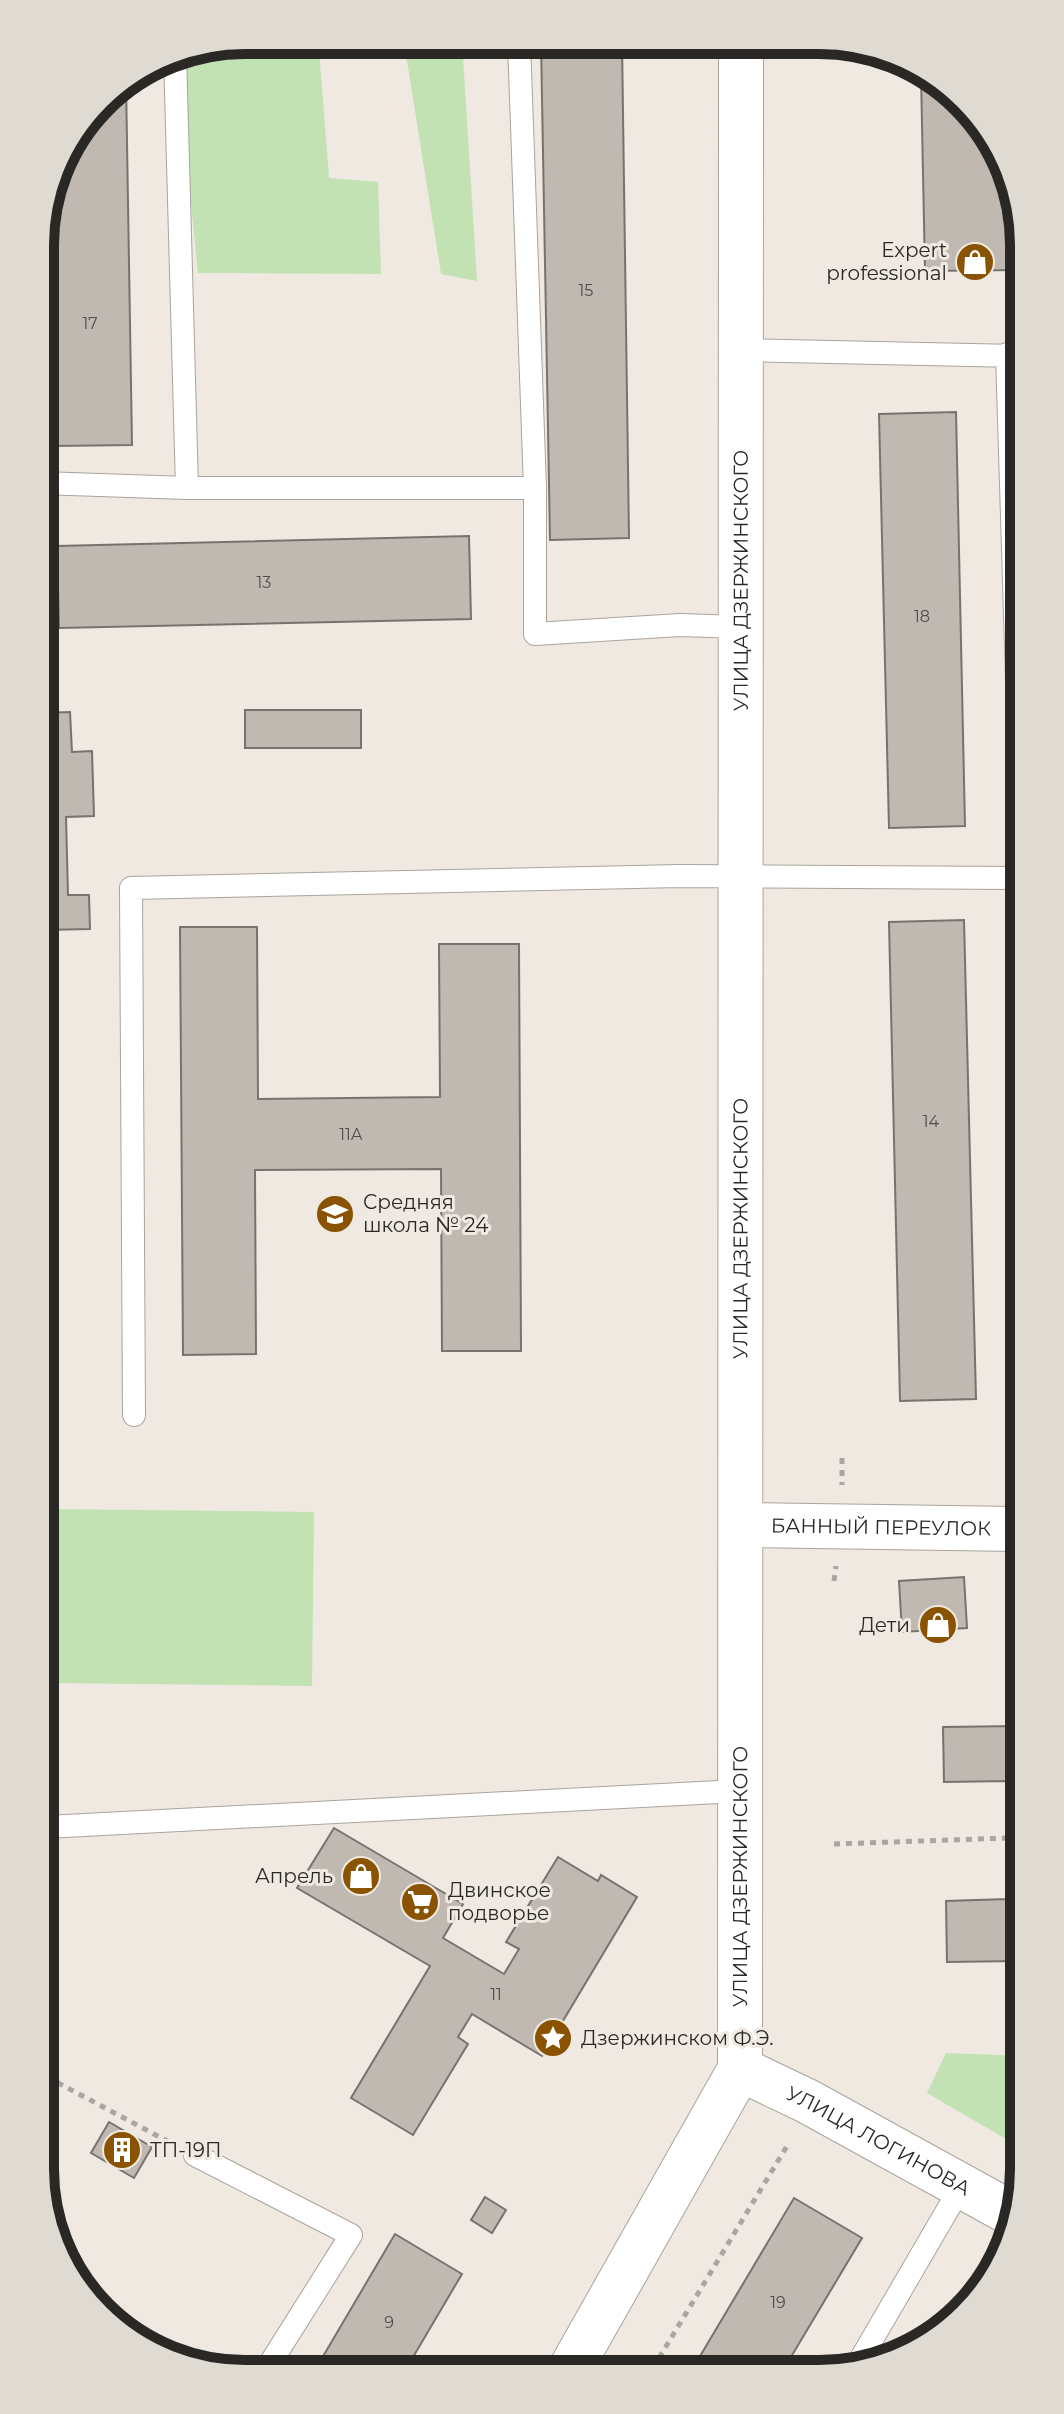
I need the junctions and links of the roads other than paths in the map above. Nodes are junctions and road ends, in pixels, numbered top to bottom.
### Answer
1 (519, 54) edge
2 (741, 54) edge
3 (175, 68) edge
4 (741, 350) junction
5 (1010, 355) edge
6 (54, 483) edge
7 (187, 488) junction
8 (535, 488) junction
9 (741, 627) junction
10 (741, 876) junction
11 (1010, 878) edge
12 (134, 1415) dead end
13 (741, 1525) junction
14 (1010, 1529) edge
15 (738, 1791) junction
16 (54, 1827) edge
17 (740, 2069) junction
18 (195, 2155) road end
19 (962, 2185) junction
20 (1005, 2210) edge
21 (864, 2354) edge
22 (272, 2360) edge
23 (576, 2360) edge

1 - 8 lane
2 - 4 street, УЛИЦА ДЗЕРЖИНСКОГО
3 - 7 lane
4 - 5 lane
4 - 9 street, УЛИЦА ДЗЕРЖИНСКОГО
6 - 7 lane
7 - 8 lane
8 - 9 lane
9 - 10 street, УЛИЦА ДЗЕРЖИНСКОГО
10 - 11 lane
10 - 12 lane
10 - 13 street, УЛИЦА ДЗЕРЖИНСКОГО
13 - 14 street, БАННЫЙ ПЕРЕУЛОК
13 - 15 street, УЛИЦА ДЗЕРЖИНСКОГО
15 - 16 lane
15 - 17 street, УЛИЦА ДЗЕРЖИНСКОГО
17 - 19 street, УЛИЦА ЛОГИНОВА
17 - 23 street, УЛИЦА ДЗЕРЖИНСКОГО
18 - 22 lane
19 - 20 street, УЛИЦА ЛОГИНОВА
19 - 21 lane

